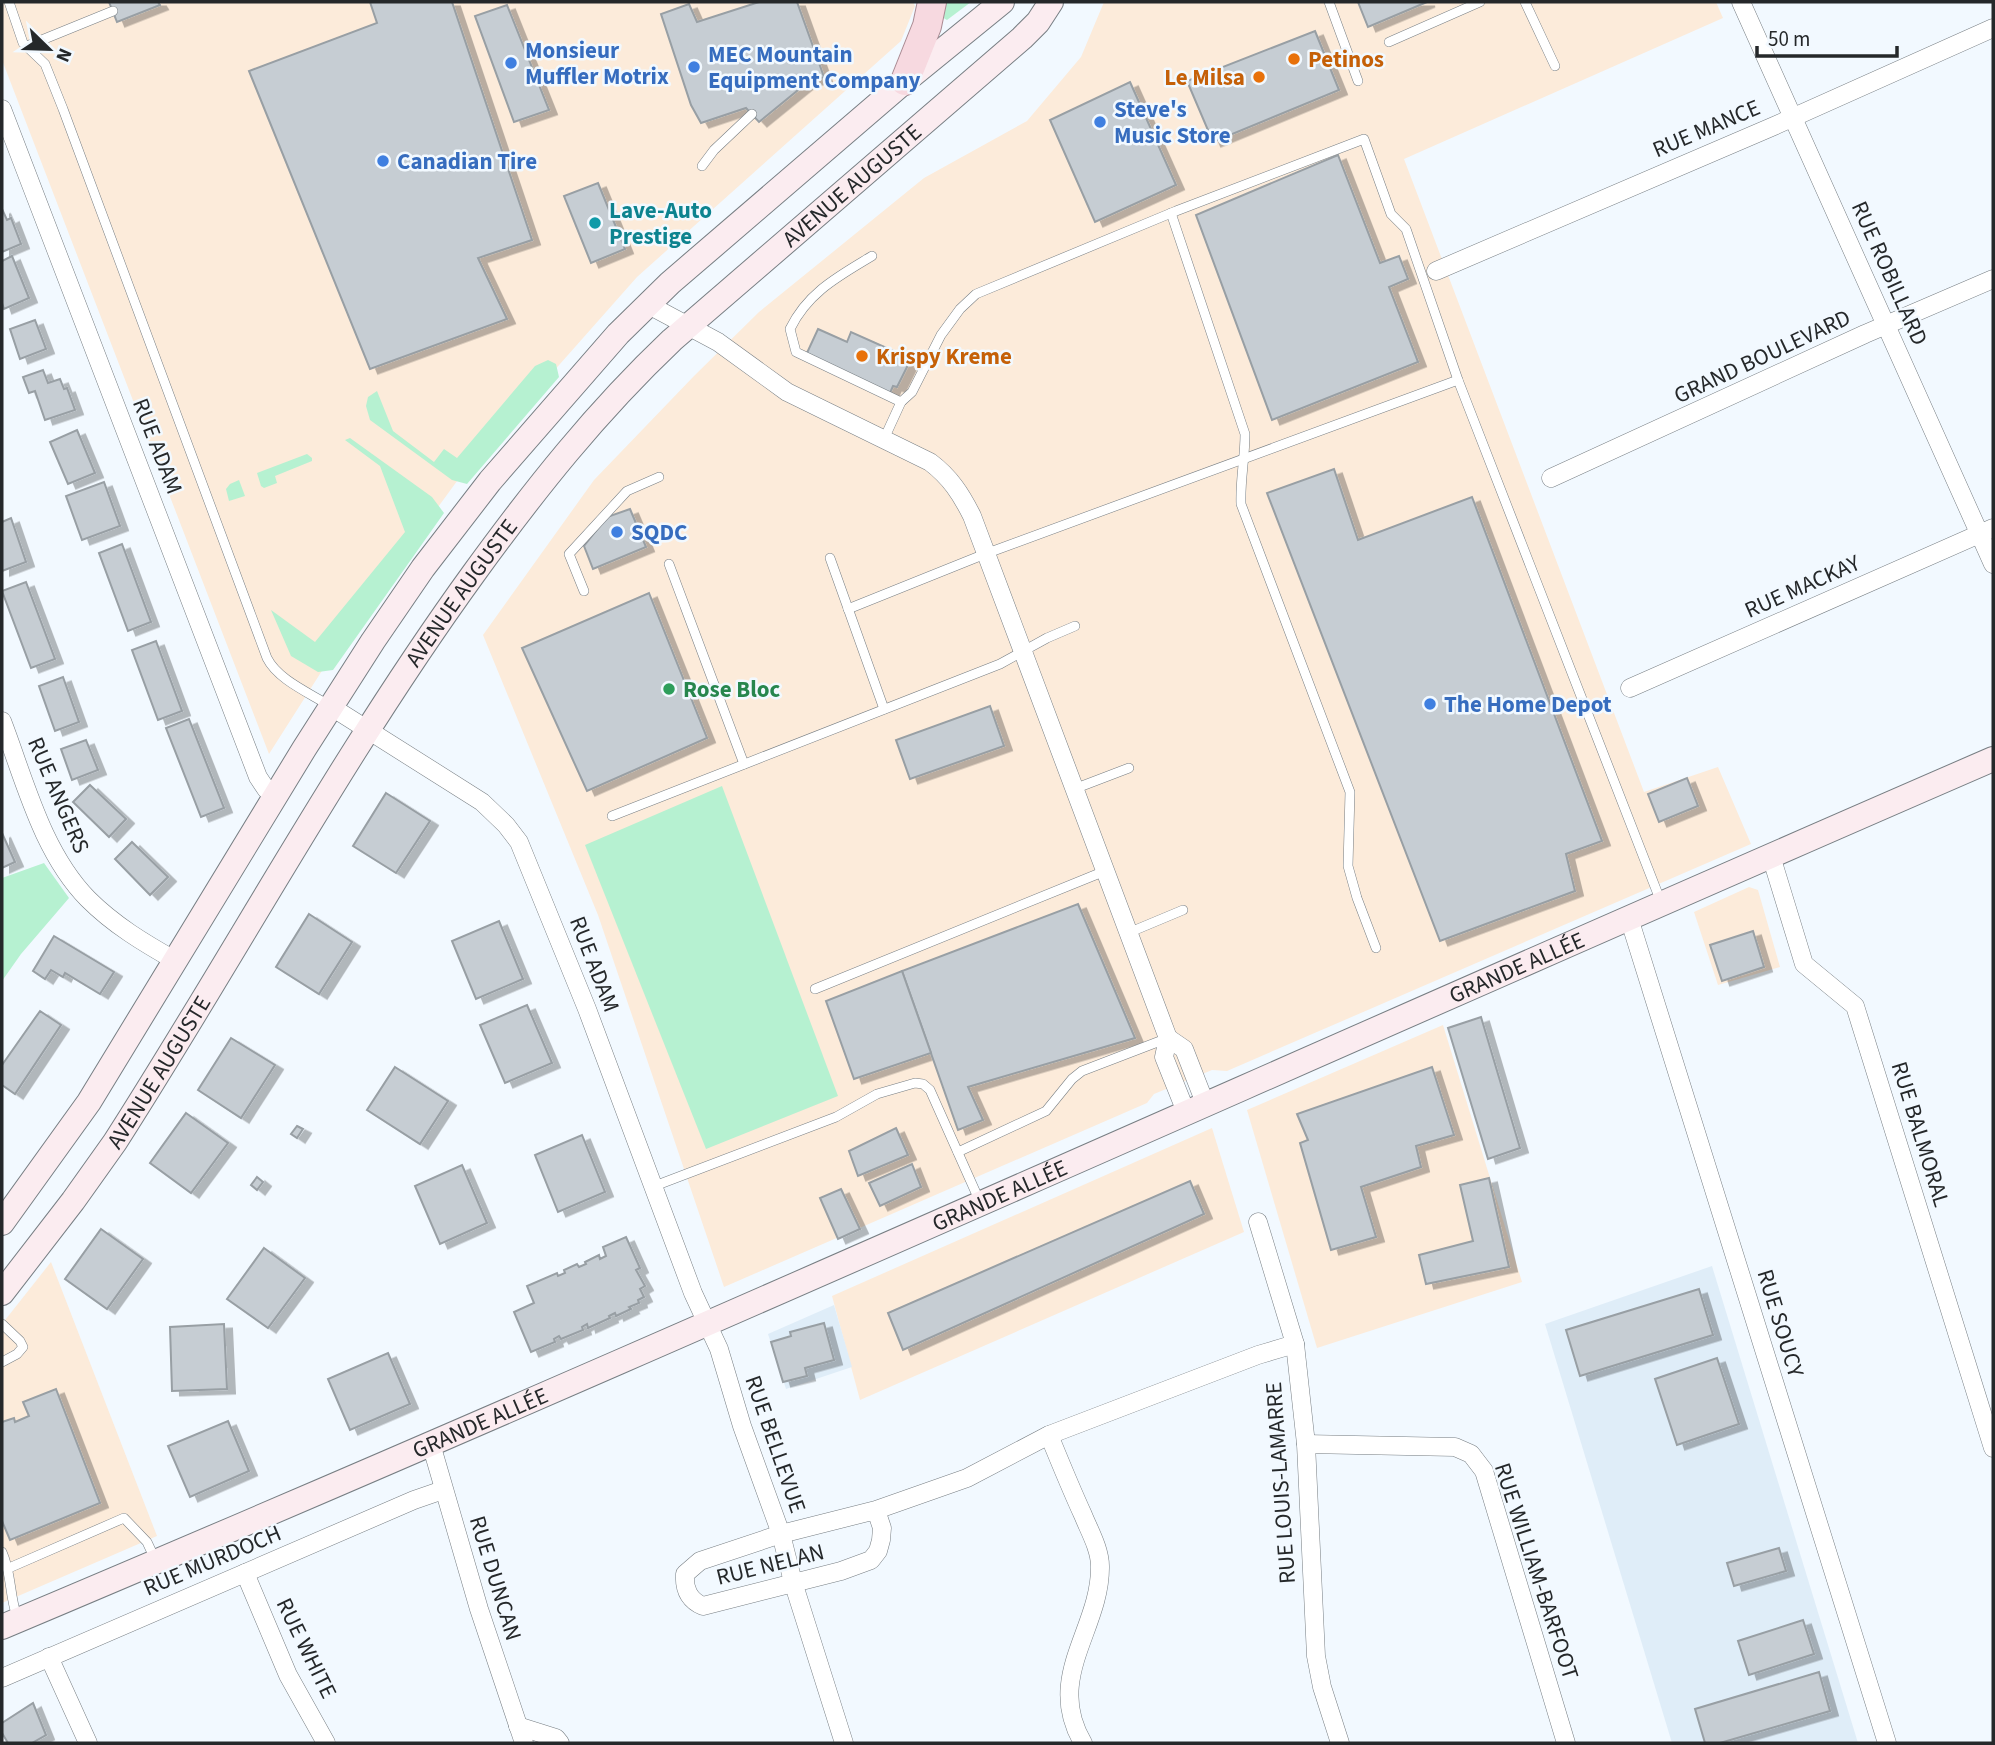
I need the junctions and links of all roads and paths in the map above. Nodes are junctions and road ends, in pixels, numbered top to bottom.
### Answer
1 (9, 2) edge
2 (932, 2) edge
3 (1002, 2) edge
4 (1051, 2) edge
5 (1329, 2) edge
6 (1480, 2) edge
7 (1525, 2) edge
8 (1741, 2) edge
9 (113, 11) dead end
10 (1993, 27) edge
11 (1389, 42) dead end
12 (27, 46) junction
13 (1555, 66) dead end
14 (1358, 80) dead end
15 (905, 81) junction
16 (2, 109) edge
17 (752, 114) dead end
18 (1793, 117) junction
19 (702, 166) dead end
20 (1171, 213) junction
21 (873, 256) dead end
22 (1436, 271) dead end
23 (1993, 279) edge
24 (648, 304) junction
25 (1887, 325) junction
26 (689, 326) junction
27 (1458, 380) junction
28 (901, 402) junction
29 (884, 439) junction
30 (1245, 459) junction
31 (659, 477) dead end
32 (1551, 478) dead end
33 (1986, 531) edge
34 (985, 554) junction
35 (830, 558) dead end
36 (669, 564) dead end
37 (1993, 564) edge
38 (584, 591) dead end
39 (848, 609) junction
40 (1075, 626) dead end
41 (1022, 652) junction
42 (1630, 688) dead end
43 (330, 706) junction
44 (884, 709) junction
45 (2, 721) edge
46 (367, 730) junction
47 (1993, 760) edge
48 (744, 764) junction
49 (1129, 768) dead end
50 (1074, 789) junction
51 (275, 797) junction
52 (612, 816) dead end
53 (1770, 856) junction
54 (1105, 871) junction
55 (1662, 903) junction
56 (1183, 910) dead end
57 (1629, 918) junction
58 (1128, 933) junction
59 (1376, 948) dead end
60 (176, 961) junction
61 (815, 989) dead end
62 (1168, 1038) junction
63 (1196, 1108) junction
64 (958, 1152) junction
65 (652, 1186) junction
66 (980, 1202) junction
67 (1258, 1222) dead end
68 (2, 1223) edge
69 (2, 1293) edge
70 (708, 1323) junction
71 (2, 1324) edge
72 (1295, 1343) junction
73 (2, 1362) edge
74 (1049, 1435) junction
75 (431, 1444) junction
76 (1306, 1444) junction
77 (1993, 1448) edge
78 (443, 1490) junction
79 (876, 1510) junction
80 (781, 1534) junction
81 (2, 1552) edge
82 (156, 1562) junction
83 (9, 1568) junction
84 (245, 1573) junction
85 (793, 1582) junction
86 (10, 1624) edge
87 (50, 1657) junction
88 (2, 1678) edge
89 (518, 1726) junction
90 (88, 1743) edge
91 (326, 1743) edge
92 (524, 1743) edge
93 (559, 1743) edge
94 (844, 1743) edge
95 (1083, 1743) edge
96 (1340, 1743) edge
97 (1566, 1743) edge
98 (1887, 1743) edge

1 - 12 lane
2 - 15 main road
3 - 15 main road, AVENUE AUGUSTE
4 - 26 main road, AVENUE AUGUSTE
5 - 14 lane
6 - 11 lane
7 - 13 lane
8 - 18 street, RUE ROBILLARD
9 - 12 lane
10 - 18 street, RUE MANCE
12 - 43 lane
15 - 24 main road, AVENUE AUGUSTE
16 - 51 street, RUE ADAM
17 - 19 lane
18 - 22 street, RUE MANCE
18 - 25 street, RUE ROBILLARD
20 - 27 lane
20 - 28 lane
20 - 30 lane
21 - 28 lane
23 - 25 street, GRAND BOULEVARD
24 - 26 street
24 - 43 main road, AVENUE AUGUSTE
25 - 32 street, GRAND BOULEVARD
25 - 33 street, RUE ROBILLARD
26 - 29 street
26 - 46 main road, AVENUE AUGUSTE
27 - 30 lane
27 - 55 lane
28 - 29 lane
29 - 34 street
30 - 34 lane
30 - 59 lane
31 - 38 lane
33 - 37 street, RUE ROBILLARD
33 - 42 street, RUE MACKAY
34 - 39 lane
34 - 41 street
35 - 39 lane
36 - 48 lane
39 - 44 lane
40 - 41 lane
41 - 44 lane
41 - 50 street
43 - 46 street, RUE ADAM
43 - 51 main road, AVENUE AUGUSTE
44 - 48 lane
45 - 60 street, RUE ANGERS
46 - 65 street, RUE ADAM
46 - 69 main road, AVENUE AUGUSTE
47 - 53 main road, GRANDE ALLÉE
48 - 52 lane
49 - 50 lane
50 - 54 street
51 - 60 main road, AVENUE AUGUSTE
53 - 55 main road, GRANDE ALLÉE
53 - 77 street, RUE BALMORAL
54 - 58 street
54 - 61 lane
55 - 57 main road, GRANDE ALLÉE
56 - 58 lane
57 - 63 main road, GRANDE ALLÉE
57 - 98 street, RUE SOUCY
58 - 62 street
60 - 68 main road, AVENUE AUGUSTE
62 - 63 street
62 - 64 lane
63 - 66 main road, GRANDE ALLÉE
64 - 65 lane
64 - 66 lane
65 - 70 street, RUE ADAM
66 - 70 main road, GRANDE ALLÉE
67 - 72 street, RUE LOUIS-LAMARRE
70 - 75 main road, GRANDE ALLÉE
70 - 80 street, RUE BELLEVUE
71 - 73 lane
72 - 74 street, RUE NELAN
72 - 76 street, RUE LOUIS-LAMARRE
74 - 79 street, RUE NELAN
74 - 95 street
75 - 78 street, RUE DUNCAN
75 - 82 main road, GRANDE ALLÉE
76 - 96 street, RUE LOUIS-LAMARRE
76 - 97 street, RUE WILLIAM-BARFOOT
78 - 84 street, RUE MURDOCH
78 - 89 street, RUE DUNCAN
79 - 80 street, RUE NELAN
79 - 85 street, RUE NELAN
80 - 85 street, RUE BELLEVUE
80 - 85 street, RUE NELAN
81 - 83 lane
82 - 83 lane
82 - 86 main road, GRANDE ALLÉE
83 - 86 lane
84 - 87 street, RUE MURDOCH
84 - 91 street, RUE WHITE
85 - 94 street, RUE BELLEVUE
87 - 88 street, RUE MURDOCH
87 - 90 street
89 - 92 street, RUE DUNCAN
89 - 93 street

